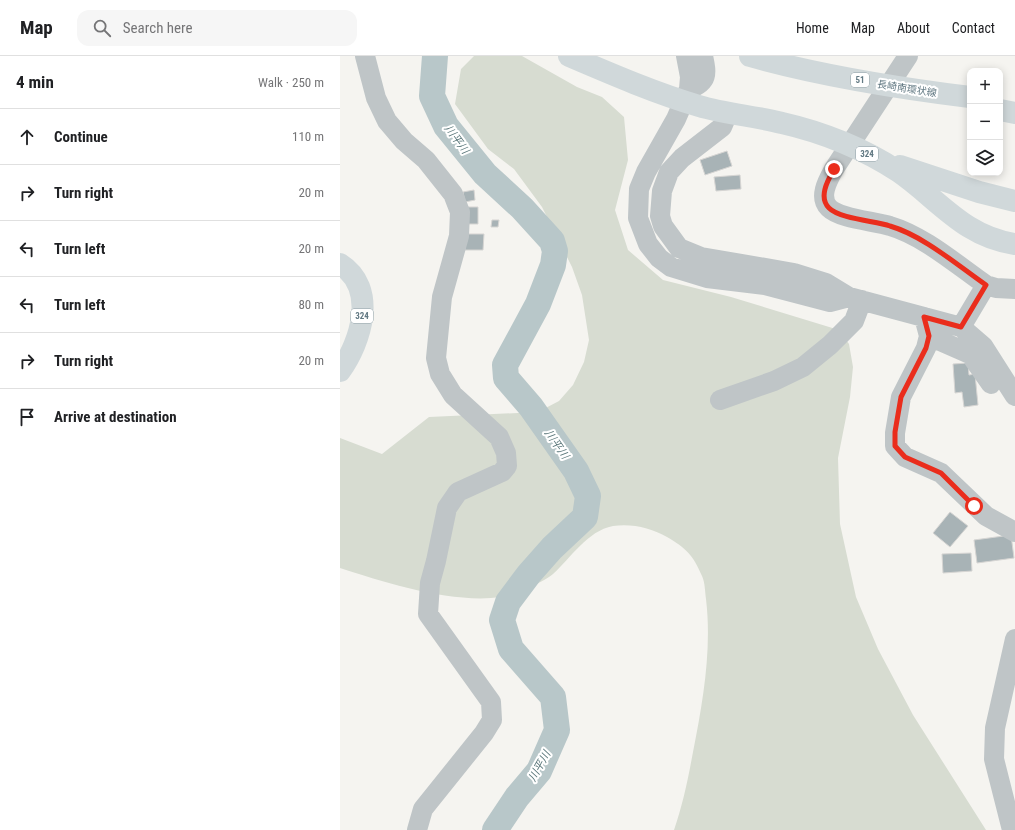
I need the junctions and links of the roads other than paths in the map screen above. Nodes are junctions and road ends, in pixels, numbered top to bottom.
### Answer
1 (365, 56) edge
2 (569, 56) edge
3 (686, 56) edge
4 (704, 56) edge
5 (908, 56) edge
6 (756, 58) edge
7 (694, 97) junction
8 (967, 97) edge
9 (1003, 100) edge
10 (1015, 100) edge
11 (967, 103) edge
12 (1003, 111) edge
13 (728, 113) junction
14 (1015, 113) edge
15 (872, 156) junction
16 (1015, 201) edge
17 (1015, 244) edge
18 (340, 264) edge
19 (986, 285) junction
20 (1015, 289) edge
21 (855, 299) junction
22 (924, 317) junction
23 (961, 327) junction
24 (929, 336) junction
25 (340, 371) edge
26 (1007, 396) edge
27 (720, 400) dead end
28 (1015, 532) edge
29 (1015, 639) edge
30 (418, 830) edge
31 (1012, 830) edge

1 - 30 street
2 - 7 highway, 324
3 - 7 street
4 - 7 street
5 - 19 street
6 - 8 highway, 長崎南環状線 / 51
6 - 11 highway, 51
7 - 13 highway, 324
7 - 21 street
9 - 10 highway
12 - 14 highway
13 - 15 highway, 324
13 - 21 street
15 - 16 highway
15 - 17 highway, 324
18 - 25 highway, 324
19 - 20 street
19 - 23 street
21 - 22 street
21 - 27 street
22 - 23 street
22 - 24 street
23 - 26 street
24 - 26 street
24 - 28 street
29 - 31 street

